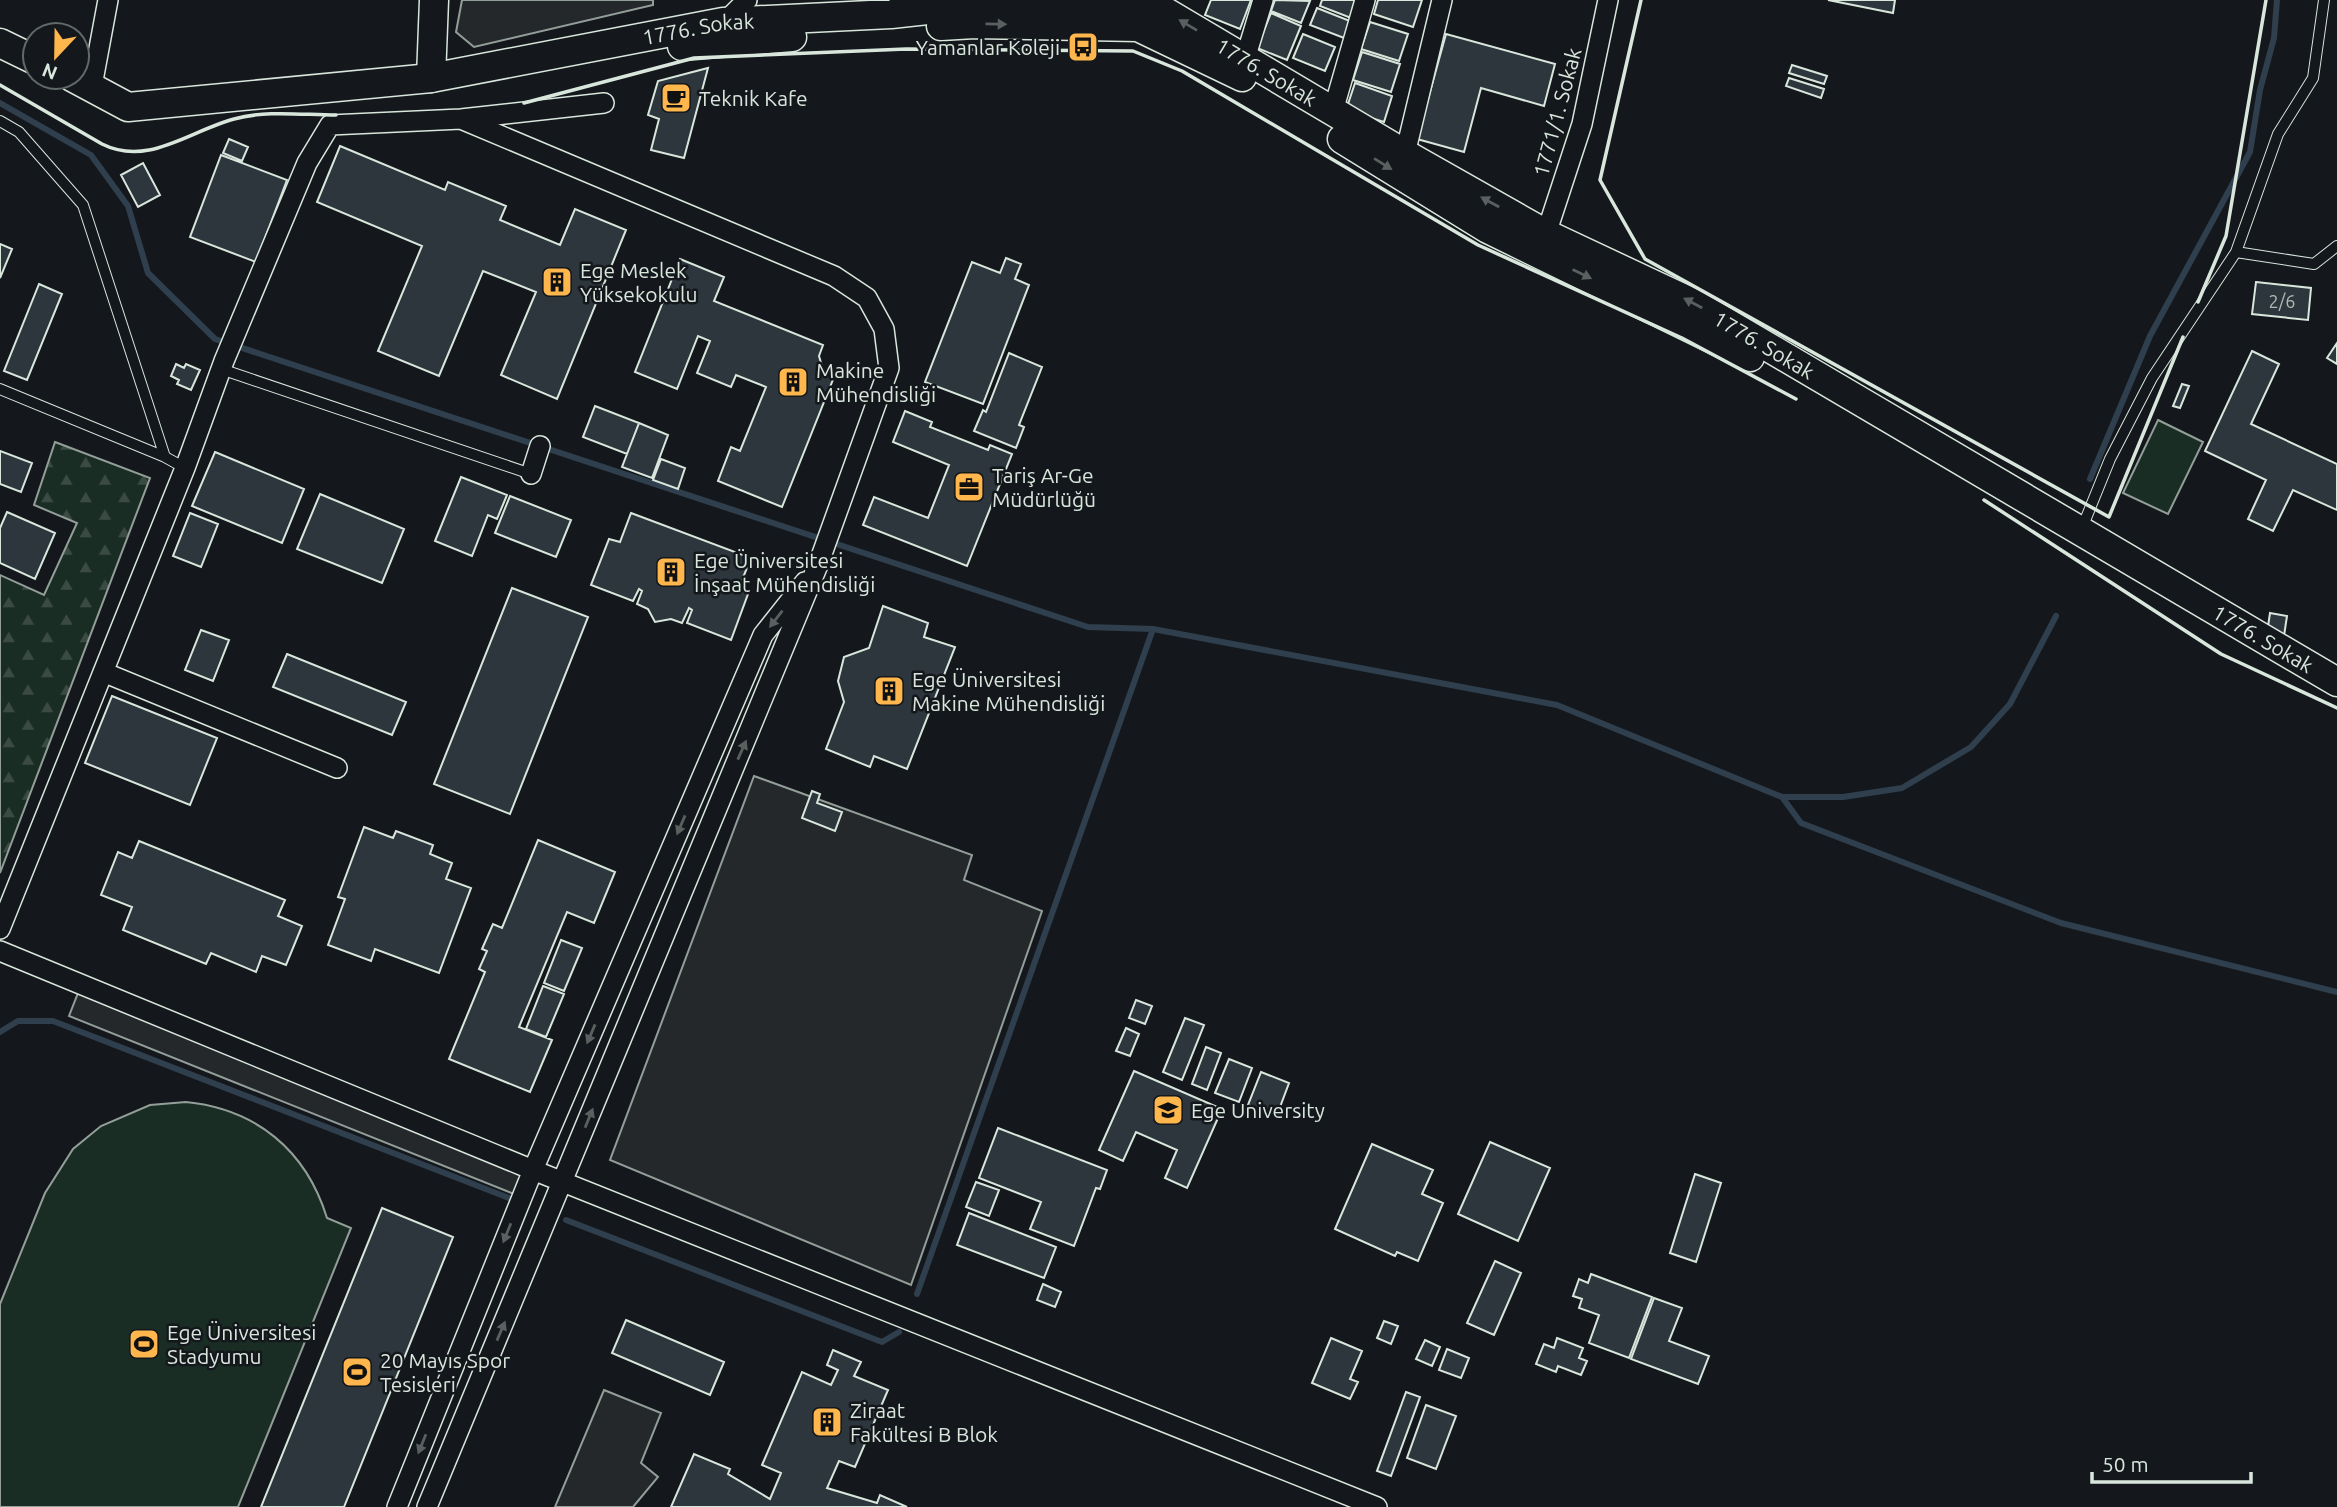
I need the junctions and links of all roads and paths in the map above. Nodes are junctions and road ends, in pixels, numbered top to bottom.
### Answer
1 (108, 0) edge
2 (434, 0) edge
3 (747, 0) edge
4 (1262, 0) edge
5 (1365, 0) edge
6 (1442, 0) edge
7 (1608, 0) edge
8 (2324, 0) edge
9 (1000, 1) edge
10 (1130, 9) edge
11 (891, 15) edge
12 (718, 33) junction
13 (0, 43) edge
14 (21, 53) edge
15 (91, 53) edge
16 (1245, 59) junction
17 (431, 78) junction
18 (91, 86) edge
19 (604, 103) dead end
20 (1333, 111) junction
21 (461, 119) junction
22 (0, 121) edge
23 (1405, 154) junction
24 (1546, 234) junction
25 (2337, 246) edge
26 (2236, 252) junction
27 (222, 365) junction
28 (0, 389) edge
29 (1898, 431) junction
30 (540, 446) dead end
31 (165, 457) junction
32 (185, 468) junction
33 (531, 474) joint
34 (2081, 531) junction
35 (823, 551) junction
36 (103, 672) junction
37 (2337, 682) edge
38 (337, 768) dead end
39 (706, 768) junction
40 (729, 779) junction
41 (659, 877) junction
42 (682, 886) junction
43 (0, 929) edge
44 (0, 951) edge
45 (533, 1170) junction
46 (564, 1182) junction
47 (397, 1507) edge
48 (427, 1507) edge
49 (1377, 1507) edge

1 - 15 street
2 - 17 street
3 - 12 street
4 - 16 street
5 - 20 street
6 - 23 street
7 - 24 street, 1771/1. Sokak
8 - 26 lane
9 - 10 street, 1776. Sokak
9 - 11 street, 1776. Sokak
11 -> 10 street, 1776. Sokak
16 -> 10 street, 1776. Sokak
10 -> 29 street, 1776. Sokak
11 - 12 street, 1776. Sokak
12 - 17 street, 1776. Sokak
13 - 14 street
16 - 20 street, 1776. Sokak
17 - 18 street, 1776. Sokak
19 - 21 street
20 - 23 street, 1776. Sokak
21 - 27 street
21 - 35 street
22 - 31 lane
24 -> 23 street, 1776. Sokak
29 -> 24 street, 1776. Sokak
25 - 26 lane
26 - 34 lane
27 - 32 street
27 - 33 lane
28 - 31 lane
29 - 34 street, 1776. Sokak
30 - 33 street
31 - 32 lane
32 - 36 street
34 - 37 street, 1776. Sokak
35 -> 39 street
40 -> 35 street
36 - 38 street
36 - 43 street
39 - 40 street
39 -> 41 street
40 - 42 street
41 - 42 street
41 -> 45 street
46 -> 42 street
44 - 45 street
45 - 46 street
45 -> 47 street
48 -> 46 street
46 - 49 street

